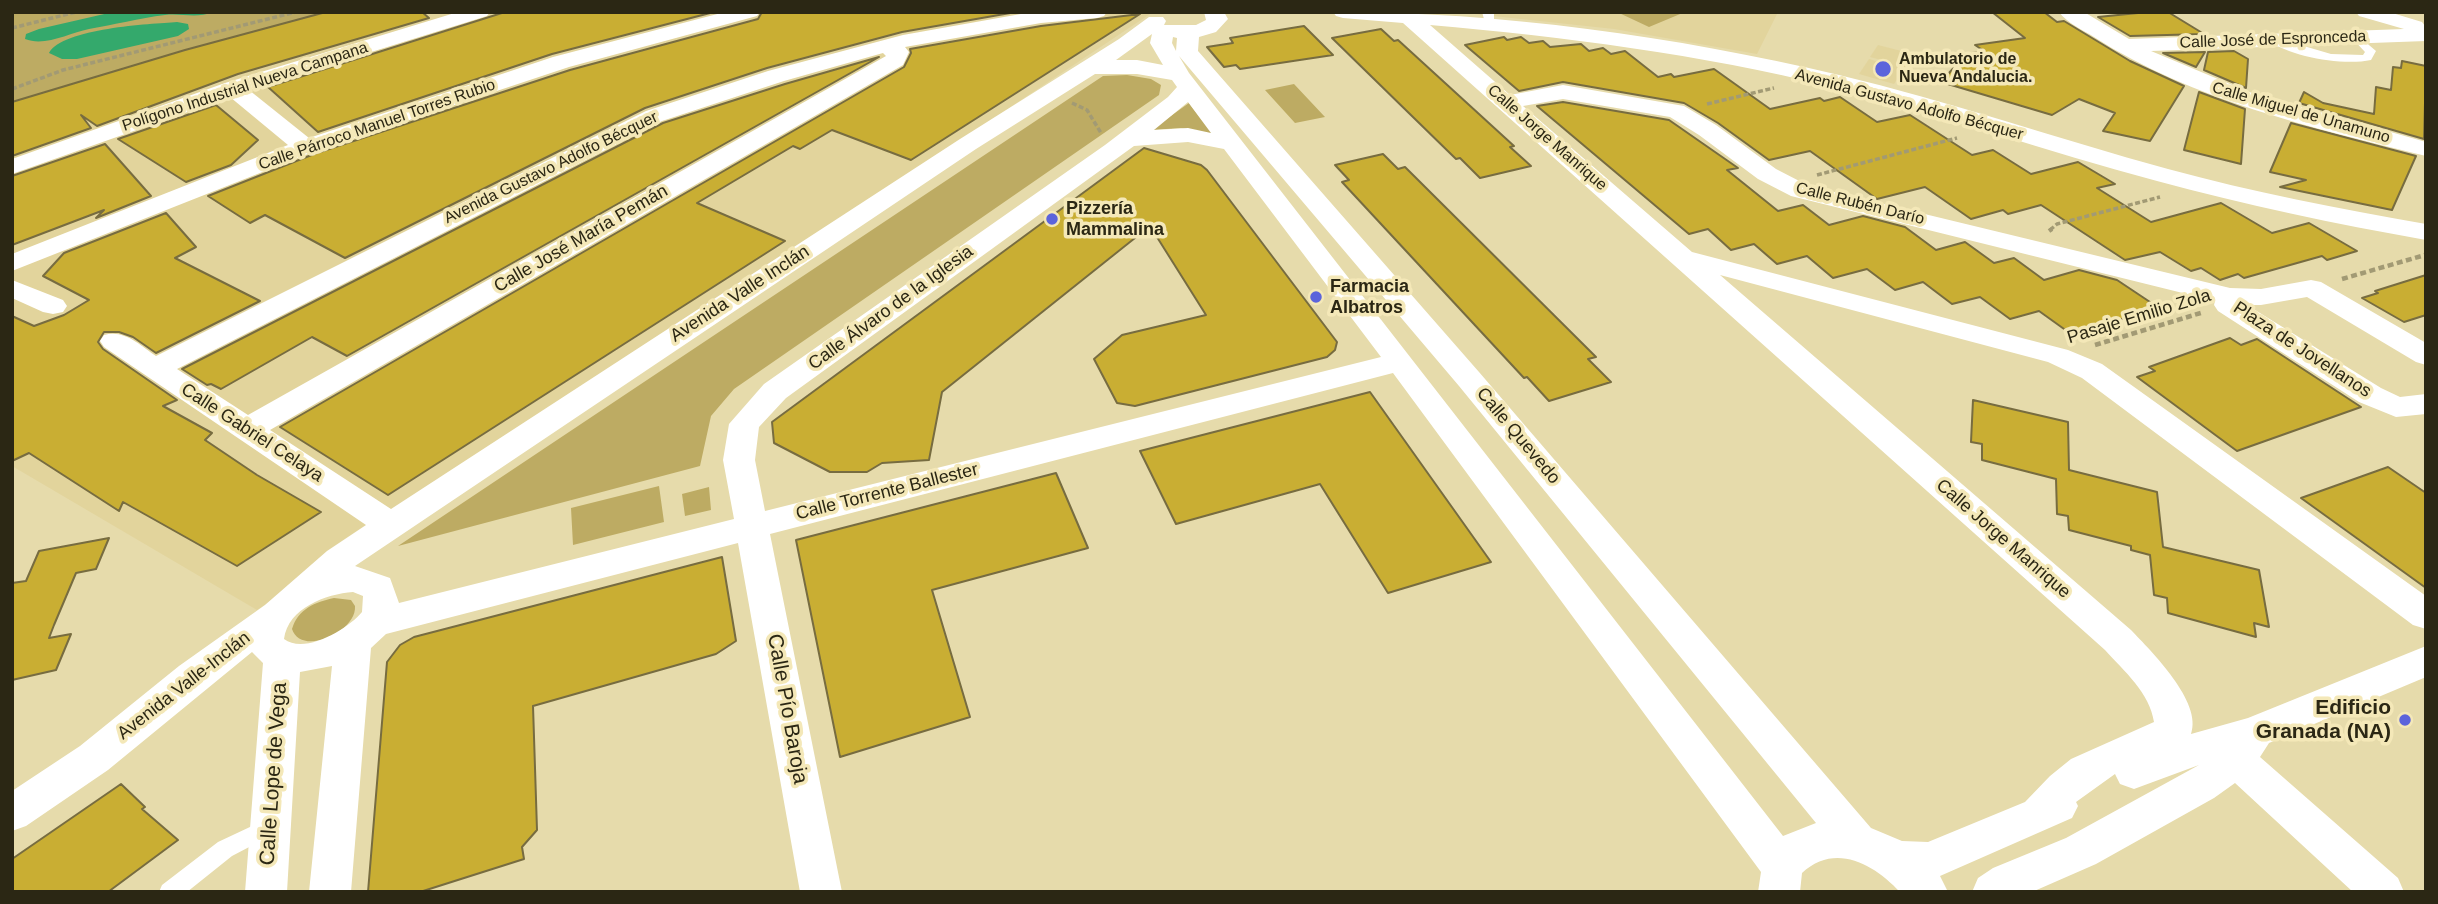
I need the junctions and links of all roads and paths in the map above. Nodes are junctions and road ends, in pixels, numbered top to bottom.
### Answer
1 (76, 12) edge
2 (296, 12) edge
3 (480, 12) edge
4 (750, 12) edge
5 (1097, 12) edge
6 (1343, 12) edge
7 (2069, 12) edge
8 (2366, 12) edge
9 (1223, 15) edge
10 (1403, 15) edge
11 (1488, 18) edge
12 (1168, 25) edge
13 (12, 28) edge
14 (2426, 28) edge
15 (2426, 35) edge
16 (884, 45) junction
17 (2121, 46) junction
18 (1090, 67) junction
19 (1819, 78) junction
20 (1184, 81) junction
21 (233, 88) junction
22 (12, 89) edge
23 (1049, 93) junction
24 (1507, 102) junction
25 (1676, 111) junction
26 (1995, 128) junction
27 (1126, 140) junction
28 (1233, 144) junction
29 (305, 147) junction
30 (2426, 149) edge
31 (12, 166) edge
32 (2204, 185) junction
33 (1800, 191) junction
34 (2426, 232) edge
35 (2034, 247) junction
36 (2426, 254) edge
37 (1684, 258) junction
38 (12, 263) edge
39 (12, 288) edge
40 (2311, 288) junction
41 (2229, 301) junction
42 (53, 306) dead end
43 (114, 341) dead end
44 (2058, 356) junction
45 (2426, 356) edge
46 (1400, 362) junction
47 (153, 369) junction
48 (2426, 404) edge
49 (247, 429) junction
50 (391, 525) junction
51 (754, 526) junction
52 (367, 581) junction
53 (2426, 615) edge
54 (281, 630) junction
55 (364, 633) junction
56 (2422, 665) edge
57 (2246, 746) junction
58 (12, 813) edge
59 (2039, 814) junction
60 (272, 826) junction
61 (1856, 841) junction
62 (1896, 860) junction
63 (1781, 880) edge
64 (170, 892) edge
65 (266, 892) edge
66 (330, 892) edge
67 (821, 892) edge
68 (1927, 892) edge
69 (1993, 892) edge
70 (2384, 892) edge

1 - 13 path
2 - 22 path
3 - 21 street, Polígono Industrial Nueva Campana
4 - 29 street, Calle Párroco Manuel Torres Rubio
5 - 16 street, Avenida Gustavo Adolfo Bécquer
6 - 10 street, Avenida Gustavo Adolfo Bécquer
7 - 17 street, Calle Miguel de Unamuno
8 - 14 street
9 - 12 street, Avenida Valle Inclán
10 - 11 street, Avenida Gustavo Adolfo Bécquer
10 - 24 street, Calle Jorge Manrique
11 - 19 street, Avenida Gustavo Adolfo Bécquer
12 - 18 street, Avenida Valle Inclán
12 - 20 street
12 - 61 street, Calle Quevedo
15 - 17 street, Calle José de Espronceda
16 - 47 street, Avenida Gustavo Adolfo Bécquer
16 - 49 street, Calle José María Pemán
17 - 30 street, Calle Miguel de Unamuno
18 - 20 street
18 - 23 street, Avenida Valle Inclán
19 - 25 path
19 - 26 street, Avenida Gustavo Adolfo Bécquer
20 - 27 street, Calle Álvaro de la Iglesia
20 - 28 street
21 - 29 street
21 - 31 street, Polígono Industrial Nueva Campana
23 - 27 path
23 - 50 street, Avenida Valle Inclán
24 - 25 street, Calle Rubén Darío
24 - 37 street, Calle Jorge Manrique
25 - 33 street, Calle Rubén Darío
26 - 32 street, Avenida Gustavo Adolfo Bécquer
26 - 33 path
27 - 28 street
27 - 51 street, Calle Álvaro de la Iglesia
28 - 46 street
29 - 38 street, Calle Párroco Manuel Torres Rubio
32 - 34 street, Avenida Gustavo Adolfo Bécquer
32 - 35 path
33 - 35 street, Calle Rubén Darío
35 - 41 street, Calle Rubén Darío
36 - 40 path
37 - 44 street, Calle Jorge Manrique
37 - 59 street, Calle Jorge Manrique
39 - 42 street
40 - 41 street, Plaza de Jovellanos
40 - 45 street
41 - 44 path, Pasaje Emilio Zola
41 - 48 street, Plaza de Jovellanos
43 - 47 street, Calle Gabriel Celaya
44 - 53 street, Calle Jorge Manrique
46 - 51 street, Calle Torrente Ballester
46 - 63 street
47 - 49 street, Calle Gabriel Celaya
49 - 50 street, Calle Gabriel Celaya
50 - 52 street, Avenida Valle Inclán
50 - 54 street, Avenida Valle Inclán
51 - 55 street, Calle Torrente Ballester
51 - 67 street, Calle Pío Baroja
52 - 54 street
52 - 55 street
54 - 55 street, Calle Torrente Ballester
54 - 58 street, Avenida Valle-Inclán
54 - 60 street, Calle Lope de Vega
55 - 66 street
56 - 57 street
57 - 59 street
57 - 69 street
57 - 70 street
59 - 62 street
60 - 64 lane
60 - 65 street, Calle Lope de Vega
61 - 62 street
61 - 63 street
62 - 68 street

